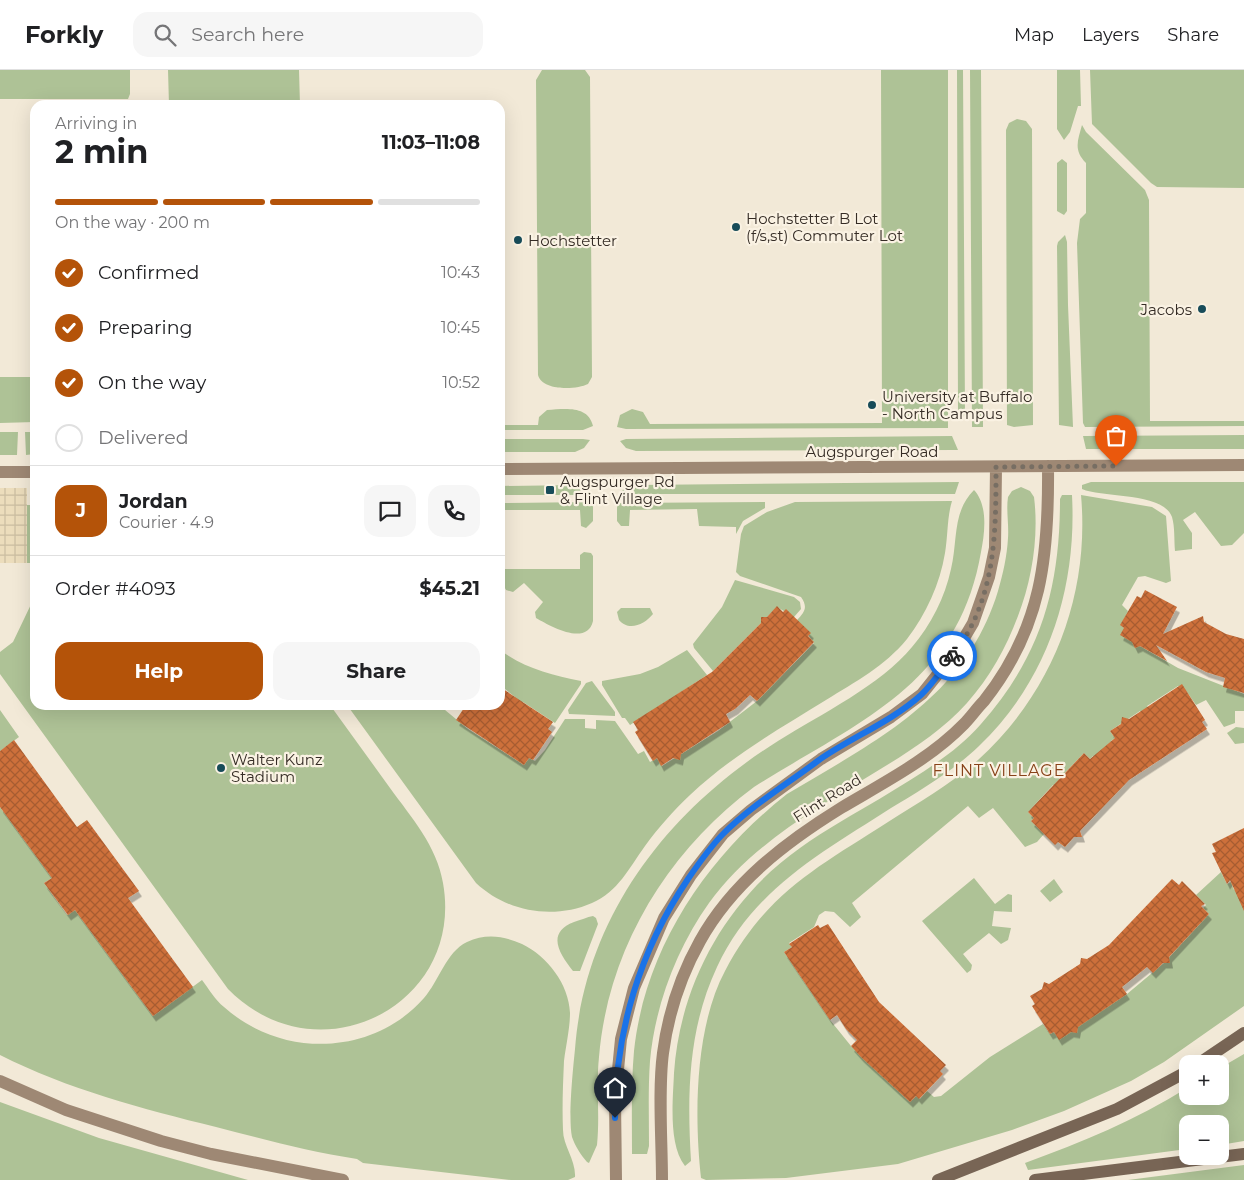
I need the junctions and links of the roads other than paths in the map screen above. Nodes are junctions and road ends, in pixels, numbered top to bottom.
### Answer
1 (1244, 465) edge
2 (1048, 466) junction
3 (996, 467) junction
4 (505, 469) edge
5 (0, 472) edge
6 (30, 472) edge
7 (1244, 1033) edge
8 (1211, 1055) edge
9 (1179, 1076) edge
10 (0, 1081) edge
11 (1244, 1154) edge
12 (322, 1178) edge
13 (343, 1180) edge
14 (616, 1180) edge
15 (662, 1180) edge
16 (938, 1180) edge
17 (1036, 1180) edge

1 - 2 street, Augspurger Road
2 - 3 street, Augspurger Road
2 - 15 street, Flint Road
3 - 4 street, Augspurger Road
3 - 14 street
5 - 6 street
7 - 8 main road
9 - 16 main road
10 - 12 street
11 - 17 main road
12 - 13 street

